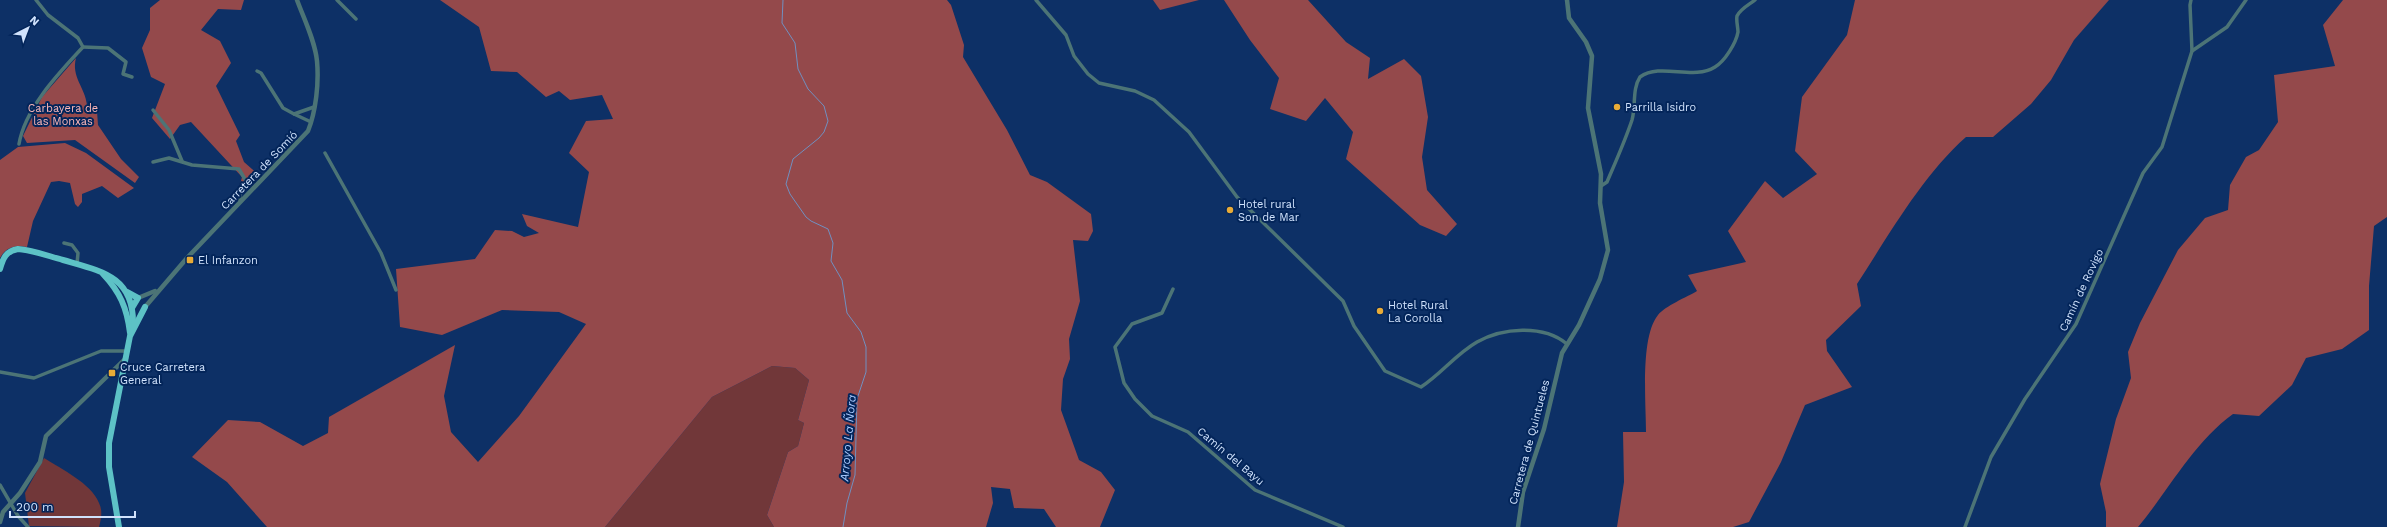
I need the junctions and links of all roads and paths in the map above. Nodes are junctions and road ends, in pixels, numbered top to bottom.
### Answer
1 (36, 0) edge
2 (297, 0) edge
3 (337, 0) edge
4 (1036, 0) edge
5 (1567, 0) edge
6 (1755, 0) edge
7 (2191, 0) edge
8 (2246, 0) edge
9 (356, 20) dead end
10 (83, 47) junction
11 (2192, 51) junction
12 (257, 71) dead end
13 (132, 77) dead end
14 (314, 107) junction
15 (153, 110) dead end
16 (294, 114) junction
17 (311, 122) junction
18 (19, 144) dead end
19 (325, 153) dead end
20 (182, 161) junction
21 (153, 162) dead end
22 (1601, 186) junction
23 (240, 201) junction
24 (64, 243) dead end
25 (77, 264) junction
26 (0, 269) edge
27 (102, 272) junction
28 (116, 288) junction
29 (1173, 289) dead end
30 (158, 290) junction
31 (396, 290) dead end
32 (127, 292) junction
33 (138, 298) junction
34 (133, 305) junction
35 (144, 307) junction
36 (128, 316) junction
37 (134, 326) junction
38 (130, 336) junction
39 (1567, 344) junction
40 (127, 351) junction
41 (126, 358) junction
42 (0, 372) edge
43 (0, 485) edge
44 (11, 504) junction
45 (0, 511) edge
46 (0, 522) edge
47 (28, 527) edge
48 (118, 527) edge
49 (1343, 527) edge
50 (1518, 527) edge
51 (1965, 527) edge

1 - 10 street
2 - 14 street, Carretera de Somió
3 - 9 street
4 - 39 street
5 - 22 street, Carretera de Quintueles
6 - 22 street
7 - 11 street, Camín de Rovigo
8 - 11 street
10 - 13 street
10 - 18 street
11 - 51 street, Camín de Rovigo
12 - 16 street
14 - 16 street
14 - 17 street, Carretera de Somió
15 - 20 street
16 - 17 street
17 - 23 street, Carretera de Somió
19 - 31 street
20 - 21 street
20 - 23 street
22 - 39 street, Carretera de Quintueles
23 - 30 street, Carretera de Somió
24 - 25 street
25 - 26 highway
25 - 27 highway
27 - 28 highway
27 - 32 highway
28 - 34 highway
28 - 36 highway
29 - 49 street, Camín del Bayu
30 - 33 street
30 - 35 street, Carretera de Somió
32 - 33 highway
32 - 34 highway
33 - 34 highway
34 - 35 highway
34 - 36 highway
34 - 37 highway
35 - 37 highway
36 - 38 highway
37 - 38 highway
38 - 40 highway
39 - 50 street, Carretera de Quintueles
40 - 41 highway
40 - 42 street
41 - 44 street
41 - 48 highway
43 - 44 street
44 - 45 street
44 - 46 street
44 - 47 street

